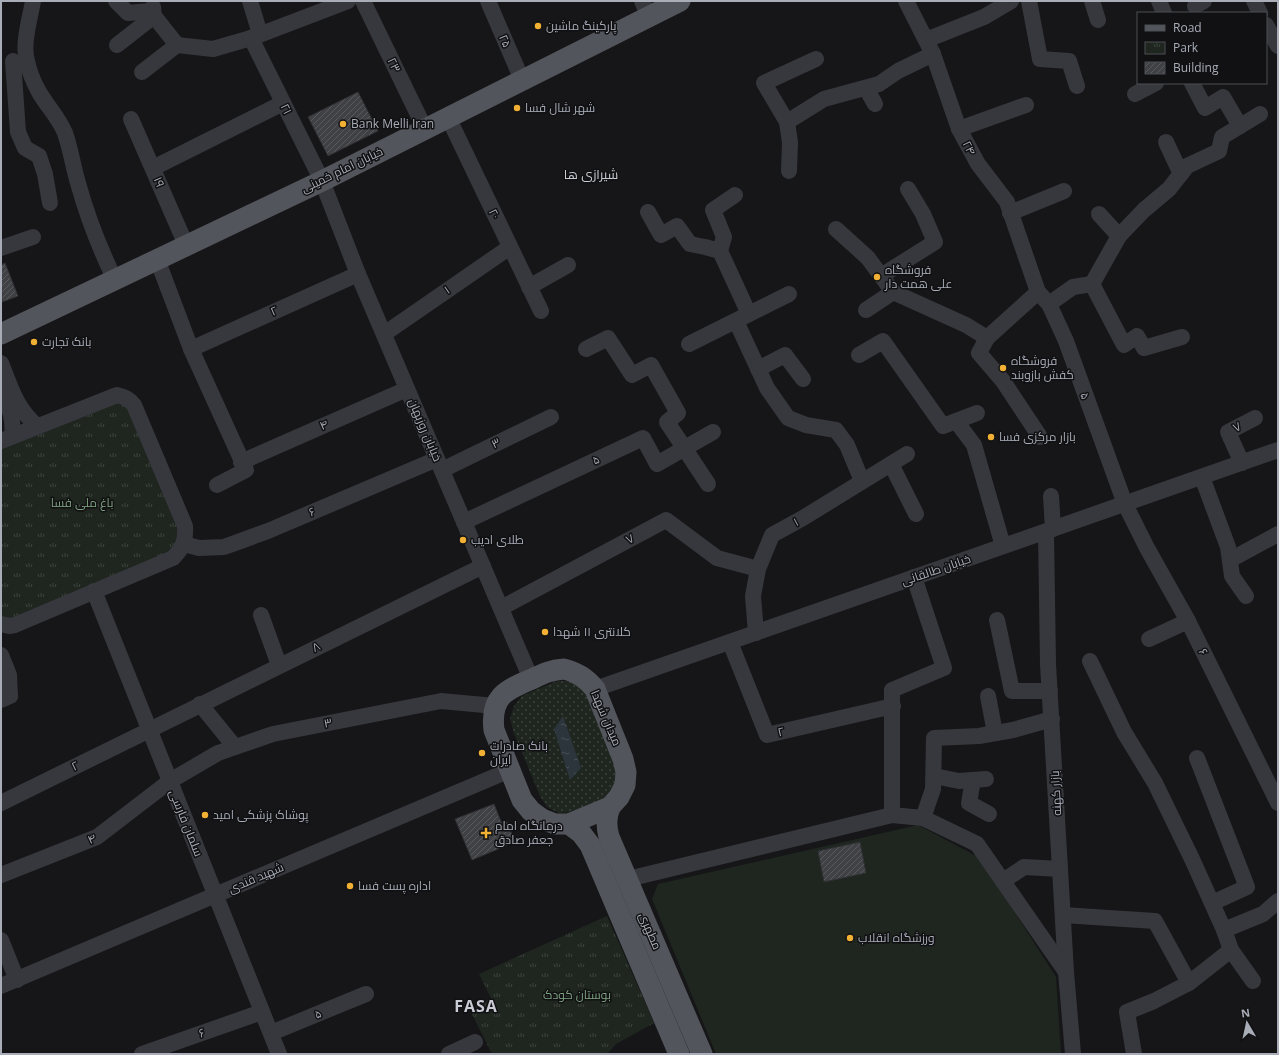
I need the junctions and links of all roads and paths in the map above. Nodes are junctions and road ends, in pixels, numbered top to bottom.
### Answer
1 (33, 1) edge
2 (116, 1) edge
3 (250, 1) edge
4 (348, 1) edge
5 (363, 1) edge
6 (488, 1) edge
7 (680, 1) edge
8 (1011, 1) edge
9 (1029, 1) edge
10 (1092, 1) edge
11 (1159, 1) edge
12 (1254, 1) edge
13 (907, 2) edge
14 (153, 9) edge
15 (645, 9) edge
16 (1164, 12) edge
17 (1260, 12) edge
18 (1098, 20) dead end
19 (255, 36) junction
20 (176, 44) junction
21 (117, 45) dead end
22 (930, 47) junction
23 (816, 59) dead end
24 (13, 61) edge
25 (142, 72) dead end
26 (522, 80) junction
27 (1154, 84) edge
28 (1193, 84) edge
29 (1077, 86) dead end
30 (866, 88) junction
31 (1135, 94) dead end
32 (283, 103) junction
33 (875, 104) dead end
34 (1026, 105) dead end
35 (1260, 114) dead end
36 (448, 117) junction
37 (131, 119) dead end
38 (787, 122) junction
39 (1240, 126) junction
40 (425, 129) junction
41 (960, 129) junction
42 (1166, 142) dead end
43 (153, 168) junction
44 (789, 171) dead end
45 (1181, 174) junction
46 (322, 181) junction
47 (908, 189) dead end
48 (1064, 191) dead end
49 (735, 195) dead end
50 (50, 203) dead end
51 (648, 212) dead end
52 (1010, 213) junction
53 (1099, 214) dead end
54 (836, 229) dead end
55 (1119, 236) junction
56 (33, 237) dead end
57 (186, 245) junction
58 (510, 247) junction
59 (1, 248) edge
60 (720, 251) junction
61 (157, 259) junction
62 (568, 265) dead end
63 (358, 274) junction
64 (881, 276) junction
65 (115, 280) junction
66 (1092, 284) junction
67 (529, 287) junction
68 (893, 292) junction
69 (1038, 292) junction
70 (789, 294) dead end
71 (1050, 304) junction
72 (866, 310) dead end
73 (541, 311) dead end
74 (742, 317) junction
75 (1, 334) edge
76 (384, 334) junction
77 (1182, 337) dead end
78 (987, 338) junction
79 (689, 344) dead end
80 (191, 348) junction
81 (586, 349) dead end
82 (859, 356) dead end
83 (1, 363) edge
84 (758, 369) junction
85 (803, 379) dead end
86 (1, 389) edge
87 (407, 389) junction
88 (977, 413) dead end
89 (550, 416) dead end
90 (1255, 418) dead end
91 (956, 421) junction
92 (37, 426) junction
93 (713, 432) dead end
94 (1040, 437) dead end
95 (6, 438) edge
96 (684, 449) junction
97 (1278, 450) edge
98 (907, 454) dead end
99 (242, 462) junction
100 (1242, 463) junction
101 (891, 464) junction
102 (440, 465) junction
103 (1202, 477) junction
104 (862, 481) junction
105 (708, 484) dead end
106 (217, 485) dead end
107 (1051, 496) dead end
108 (1125, 504) junction
109 (916, 514) dead end
110 (464, 522) junction
111 (1050, 530) junction
112 (1278, 534) edge
113 (184, 544) junction
114 (1003, 546) junction
115 (1230, 560) junction
116 (483, 566) junction
117 (758, 569) junction
118 (914, 577) junction
119 (94, 592) junction
120 (1246, 596) dead end
121 (501, 608) junction
122 (261, 615) dead end
123 (997, 620) dead end
124 (1188, 621) junction
125 (1, 627) edge
126 (756, 633) junction
127 (1149, 639) dead end
128 (730, 642) junction
129 (1, 655) edge
130 (1090, 661) dead end
131 (280, 665) junction
132 (531, 679) junction
133 (595, 689) junction
134 (1050, 691) junction
135 (988, 696) dead end
136 (1, 700) edge
137 (200, 704) junction
138 (495, 706) junction
139 (893, 706) junction
140 (1052, 719) junction
141 (149, 729) junction
142 (995, 733) junction
143 (235, 747) junction
144 (1197, 758) dead end
145 (510, 770) junction
146 (934, 776) junction
147 (170, 781) junction
148 (1, 803) edge
149 (1278, 803) edge
150 (610, 807) junction
151 (989, 814) dead end
152 (892, 815) junction
153 (922, 818) junction
154 (569, 824) junction
155 (1060, 869) junction
156 (1, 875) edge
157 (628, 880) junction
158 (1003, 881) junction
159 (216, 895) junction
160 (1278, 901) edge
161 (1212, 904) junction
162 (1063, 915) junction
163 (1224, 930) junction
164 (1, 940) edge
165 (1231, 950) junction
166 (1066, 972) junction
167 (17, 980) junction
168 (1253, 981) dead end
169 (1189, 983) junction
170 (1, 986) edge
171 (366, 994) dead end
172 (262, 1012) junction
173 (270, 1033) junction
174 (475, 1042) dead end
175 (142, 1054) edge
176 (278, 1054) edge
177 (449, 1054) edge
178 (679, 1054) edge
179 (702, 1054) edge
180 (1074, 1054) edge
181 (1134, 1054) edge

1 - 24 street
2 - 14 street
3 - 19 street, ۲۱
4 - 19 street
5 - 40 street, ۲۳
6 - 26 street, ۲۵
7 - 15 main road, خیابان امام خمینی
8 - 22 street
9 - 29 street
10 - 18 street
11 - 16 street
12 - 17 street
13 - 22 street, ۲۴
14 - 20 street
14 - 21 street
15 - 26 main road, خیابان امام خمینی
19 - 20 street
19 - 32 street, ۲۱
20 - 25 street
22 - 30 street
22 - 41 street, ۲۴
23 - 38 street
24 - 50 street
24 - 65 street
26 - 36 main road, خیابان امام خمینی
27 - 31 street
28 - 39 street
30 - 33 street
30 - 38 street
32 - 43 street
32 - 46 street, ۲۱
34 - 41 street
35 - 39 street
36 - 40 main road, خیابان امام خمینی
36 - 58 street, ۲۰
37 - 43 street, ۱۹
38 - 44 street
39 - 45 street
40 - 46 main road, خیابان امام خمینی
41 - 52 street, ۲۴
42 - 45 street
43 - 57 street, ۱۹
45 - 55 street
46 - 57 main road, خیابان امام خمینی
46 - 63 street, خیابان روزبهان
47 - 64 street
48 - 52 street
49 - 60 street
51 - 60 street
52 - 69 street, ۲۴
53 - 55 street
54 - 64 street
55 - 66 street
56 - 59 street
57 - 61 main road, خیابان امام خمینی
58 - 67 street, ۲۰
58 - 76 street, ۱
60 - 74 street
61 - 65 main road, خیابان امام خمینی
61 - 80 street
62 - 67 street
63 - 76 street, خیابان روزبهان
63 - 80 street, ۲
64 - 68 street
65 - 75 main road, خیابان امام خمینی
66 - 71 street
66 - 77 street
67 - 73 street, ۲۰
68 - 72 street
68 - 78 street
69 - 71 street, ۵
69 - 78 street
70 - 74 street
71 - 108 street, ۵
74 - 79 street
74 - 84 street
76 - 87 street, خیابان روزبهان
78 - 94 street
80 - 99 street
81 - 96 street
82 - 91 street
83 - 92 street
84 - 85 street
84 - 104 street
86 - 95 street
87 - 99 street, ۴
87 - 102 street, خیابان روزبهان
88 - 91 street
89 - 102 street, ۳
90 - 100 street, ۷
91 - 114 street
92 - 95 street
92 - 113 street
93 - 96 street, ۵
96 - 105 street
96 - 110 street, ۵
97 - 100 street, خیابان طالقانی
98 - 101 street, ۱
99 - 106 street
100 - 103 street, خیابان طالقانی
101 - 104 street, ۱
101 - 109 street
102 - 110 street, خیابان روزبهان
102 - 113 street, ۶
103 - 108 street, خیابان طالقانی
103 - 115 street
104 - 117 street, ۱
107 - 111 street, بازار کهنه
108 - 111 street, خیابان طالقانی
108 - 124 street, ۶
110 - 116 street, خیابان روزبهان
111 - 114 street, خیابان طالقانی
111 - 134 street, بازار کهنه
112 - 115 street
113 - 119 street
114 - 118 street, خیابان طالقانی
115 - 120 street
116 - 121 street, خیابان روزبهان
116 - 131 street, ۸
117 - 121 street, ۷
117 - 126 street, ۱
118 - 126 street, خیابان طالقانی
118 - 139 street
119 - 125 street
119 - 141 street, سلمان فارسی
121 - 132 street, خیابان روزبهان
122 - 131 street
123 - 134 street
124 - 127 street
124 - 149 street, ۶
126 - 128 street, خیابان طالقانی
128 - 133 street, خیابان طالقانی
128 - 139 street, ۲
129 - 136 street
130 - 161 street
131 - 137 street, ۸
132 - 133 main road, میدان شهدا
132 - 138 main road, میدان شهدا
133 - 150 main road, میدان شهدا
134 - 140 street, بازار کهنه
135 - 142 street
137 - 141 street, ۸
137 - 143 street
138 - 143 street, ۳
138 - 145 main road
139 - 152 street
140 - 142 street
140 - 155 street, بازار کهنه
141 - 147 street, سلمان فارسی
141 - 148 street, ۲
142 - 146 street
143 - 147 street, ۳
144 - 161 street
145 - 154 main road
145 - 159 street, شهید قندی
146 - 151 street
146 - 153 street
147 - 156 street, ۴
147 - 159 street, سلمان فارسی
150 - 154 main road
150 - 157 main road, مطهری
152 - 153 street
152 - 157 street
153 - 158 street
154 - 178 main road, مطهری
155 - 158 street
155 - 162 street, بازار کهنه
157 - 179 main road, مطهری
158 - 166 street
159 - 167 street, شهید قندی
159 - 172 street, سلمان فارسی
160 - 163 street
161 - 163 street
162 - 166 street, بازار کهنه
162 - 169 street
163 - 165 street
164 - 167 street
165 - 168 street
165 - 169 street
166 - 180 street, بازار کهنه
167 - 170 street, شهید قندی
169 - 181 street
171 - 173 street, ۵
172 - 173 street, سلمان فارسی
172 - 175 street, ۶
173 - 176 street, سلمان فارسی
174 - 177 street

